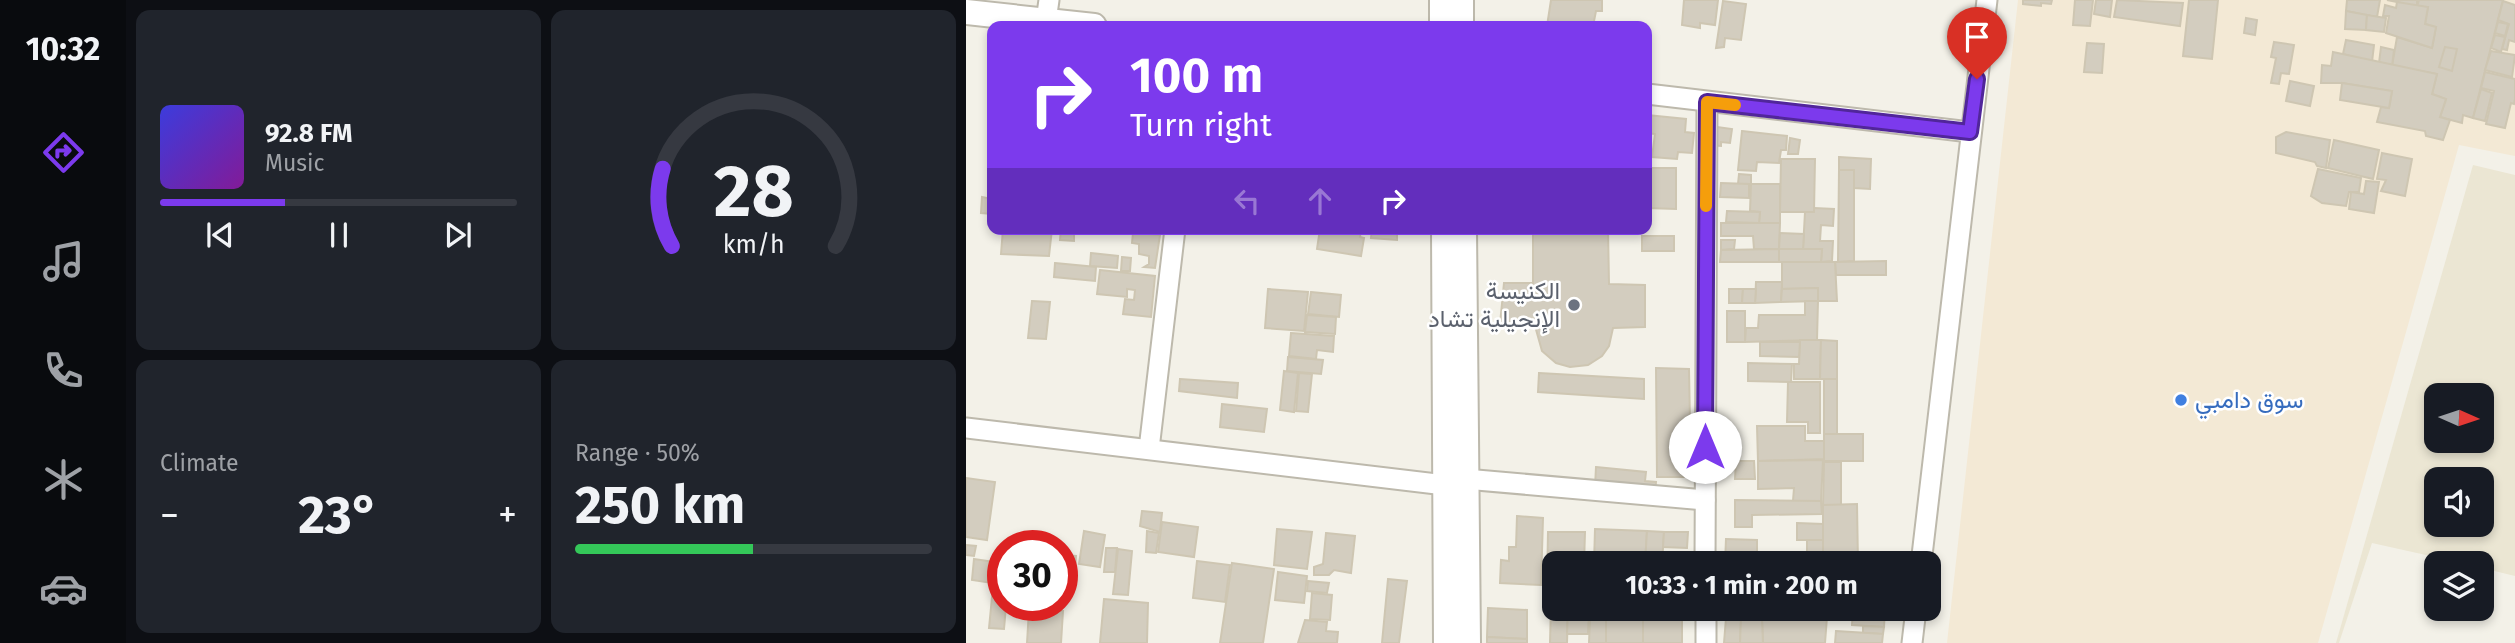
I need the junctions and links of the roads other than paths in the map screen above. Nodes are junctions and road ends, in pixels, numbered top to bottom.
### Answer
1 (1441, 0) edge
2 (1461, 0) edge
3 (1987, 0) edge
4 (1048, 10) edge
5 (966, 12) edge
6 (1080, 21) edge
7 (1442, 21) edge
8 (1461, 21) edge
9 (1652, 95) edge
10 (1707, 102) junction
11 (1970, 132) junction
12 (1173, 235) edge
13 (1444, 235) edge
14 (1464, 235) edge
15 (966, 428) edge
16 (1149, 449) junction
17 (1455, 482) junction
18 (1705, 500) junction
19 (1705, 551) edge
20 (1922, 551) edge
21 (1706, 621) edge
22 (1915, 621) edge
23 (1446, 643) edge
24 (1468, 643) edge
25 (1706, 643) edge
26 (1912, 643) edge

1 - 7 street
2 - 8 street
3 - 11 street
4 - 5 street
4 - 6 street
9 - 10 street
10 - 11 street
10 - 18 street
11 - 20 street
12 - 16 street
13 - 17 street
14 - 17 street
15 - 16 street
16 - 17 street
17 - 18 street
17 - 23 street
17 - 24 street
18 - 19 street
21 - 25 street
22 - 26 street

